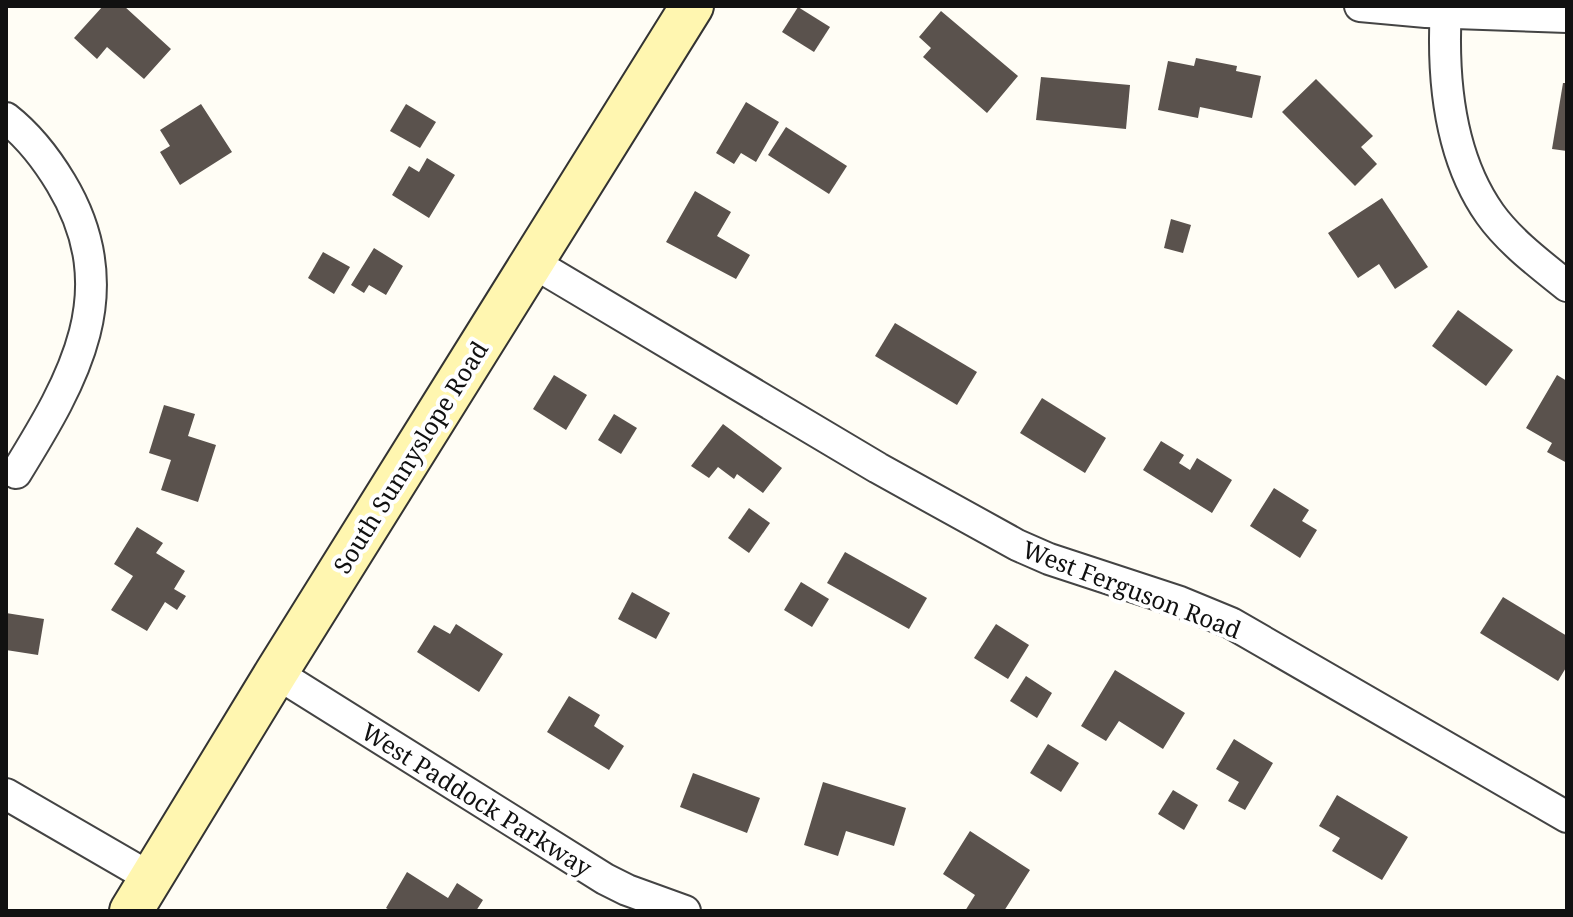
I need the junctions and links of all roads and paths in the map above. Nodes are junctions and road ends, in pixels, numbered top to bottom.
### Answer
1 (692, 6) edge
2 (1360, 6) edge
3 (1445, 9) edge
4 (1567, 17) edge
5 (6, 118) edge
6 (532, 262) junction
7 (1567, 286) edge
8 (16, 473) dead end
9 (276, 673) junction
10 (6, 794) edge
11 (1567, 817) edge
12 (141, 895) edge
13 (685, 911) edge

1 - 6 street, South Sunnyslope Road
2 - 3 street
3 - 4 street
3 - 7 street
5 - 8 street
6 - 9 street, South Sunnyslope Road
6 - 11 street, West Ferguson Road
9 - 12 street, South Sunnyslope Road
9 - 13 street, West Paddock Parkway
10 - 12 street

